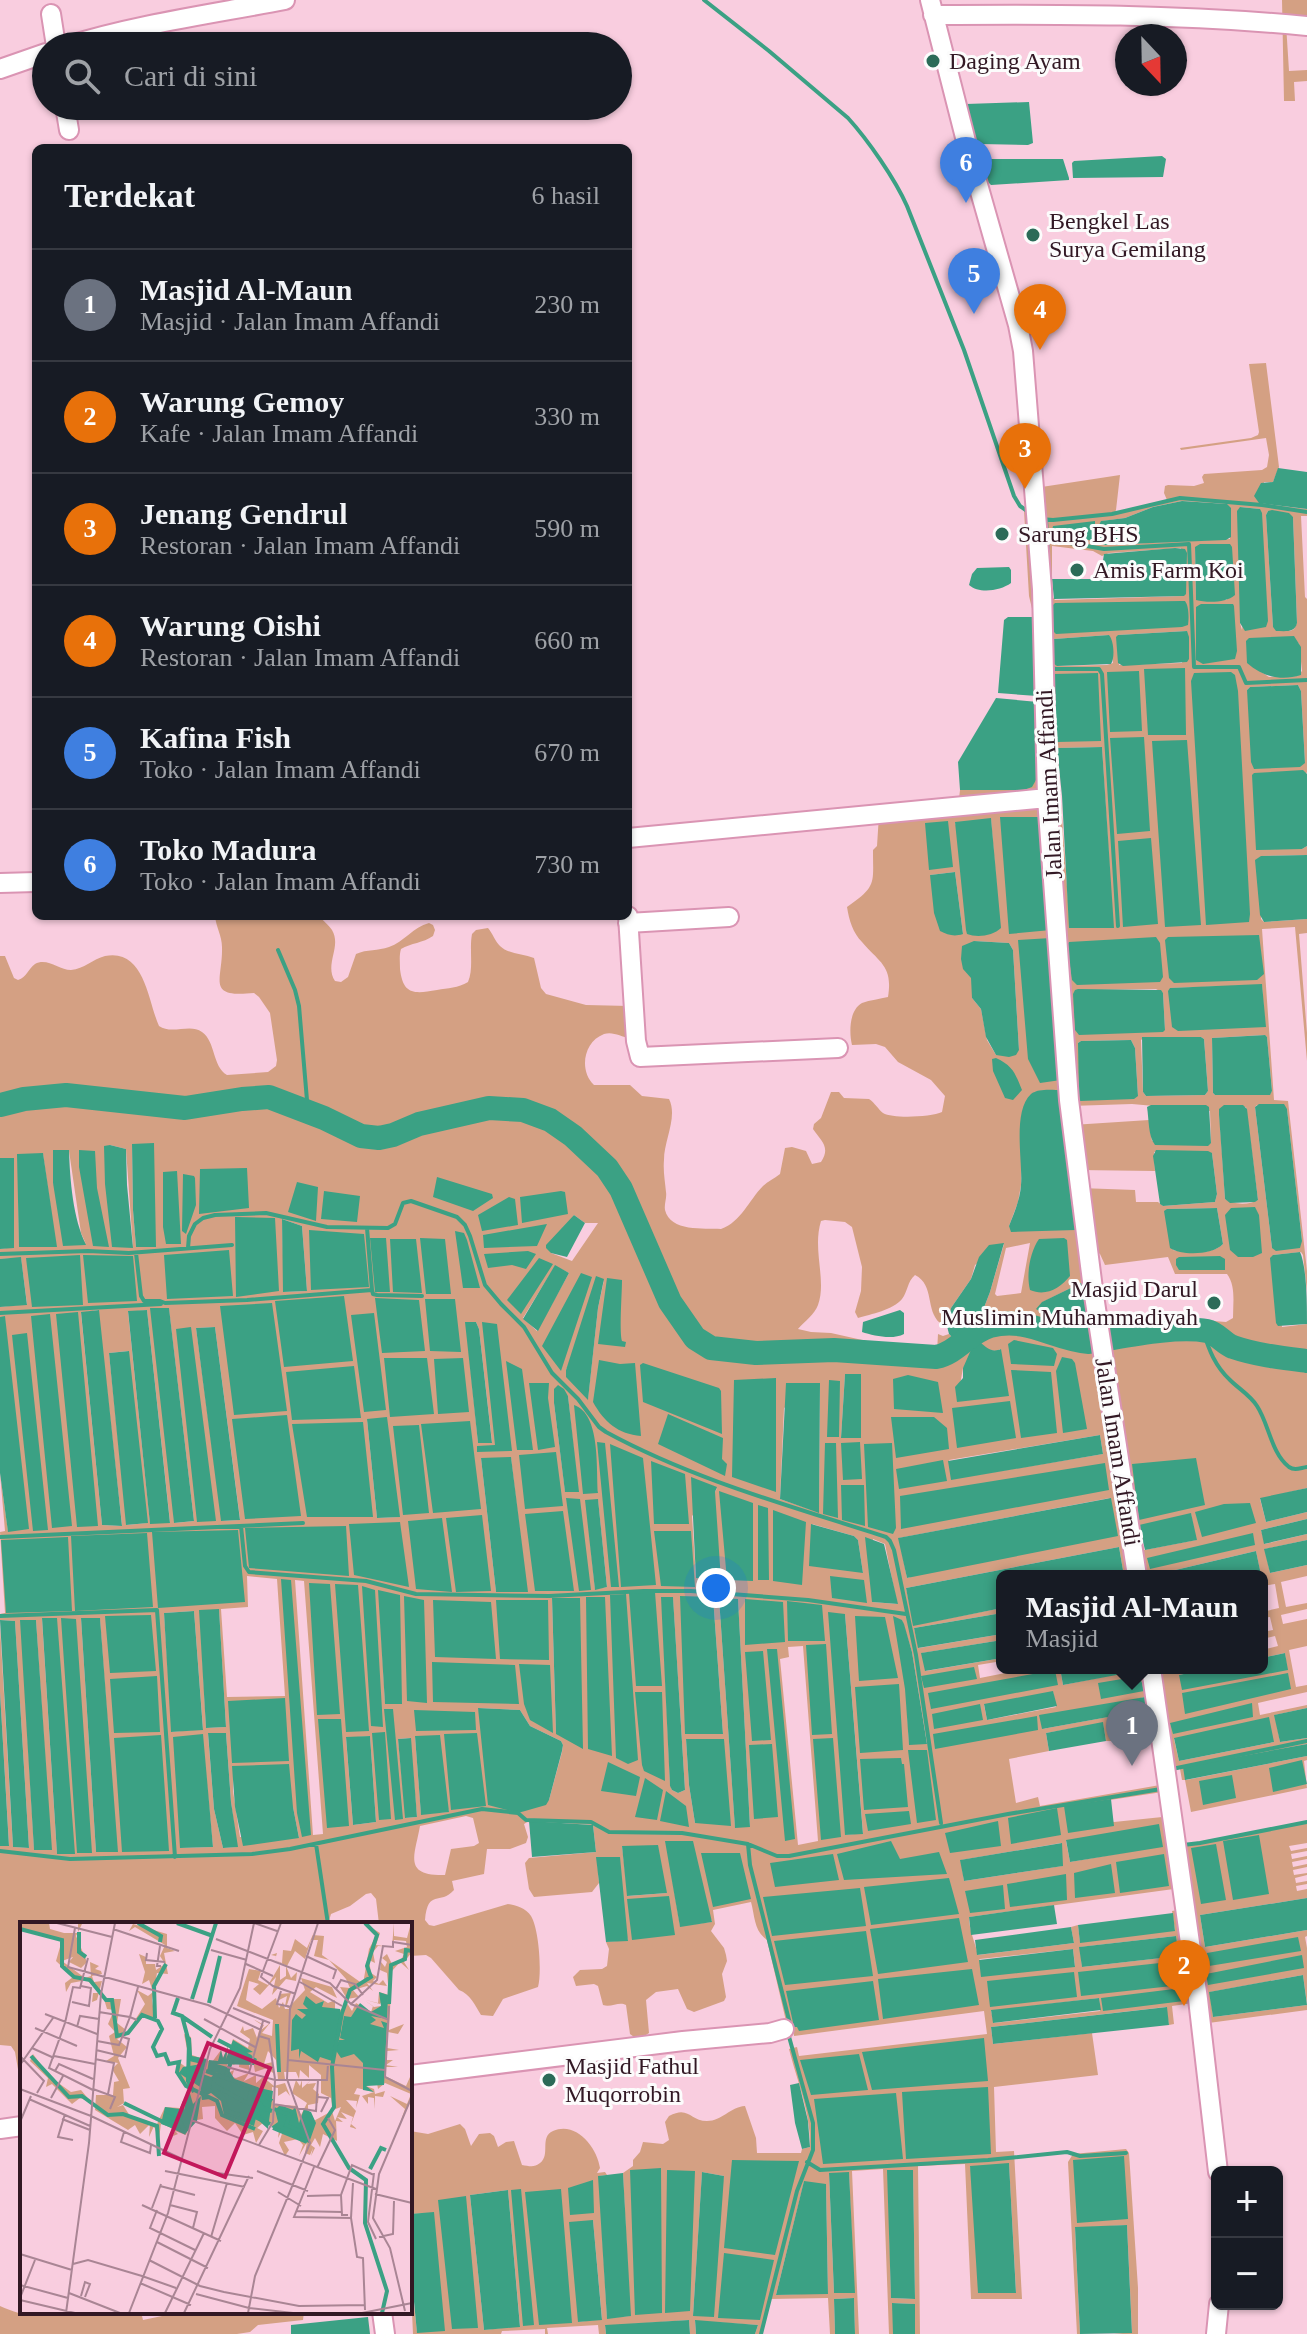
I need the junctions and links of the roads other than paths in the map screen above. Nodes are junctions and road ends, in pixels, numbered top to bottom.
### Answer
1 (285, 0) edge
2 (1036, 7) edge
3 (931, 8) edge
4 (51, 14) dead end
5 (1307, 26) edge
6 (54, 32) edge
7 (114, 32) edge
8 (32, 58) edge
9 (0, 69) edge
10 (67, 120) edge
11 (69, 130) dead end
12 (1047, 798) junction
13 (632, 838) edge
14 (32, 882) edge
15 (0, 883) edge
16 (729, 917) dead end
17 (628, 920) edge
18 (632, 920) edge
19 (838, 1048) dead end
20 (1136, 1570) edge
21 (1152, 1674) edge
22 (784, 2029) dead end
23 (412, 2075) edge
24 (20, 2126) edge
25 (0, 2129) edge
26 (1217, 2166) edge
27 (1218, 2310) edge
28 (382, 2314) edge
29 (385, 2334) edge
30 (1216, 2334) edge

1 - 7 street
2 - 3 street
2 - 5 street
3 - 12 street, Jalan Imam Affandi
4 - 6 street
8 - 9 street
10 - 11 street
12 - 13 street
12 - 20 street, Jalan Imam Affandi
14 - 15 street
16 - 18 street
17 - 19 street
21 - 26 street
22 - 23 street
24 - 25 street
27 - 30 street
28 - 29 street

